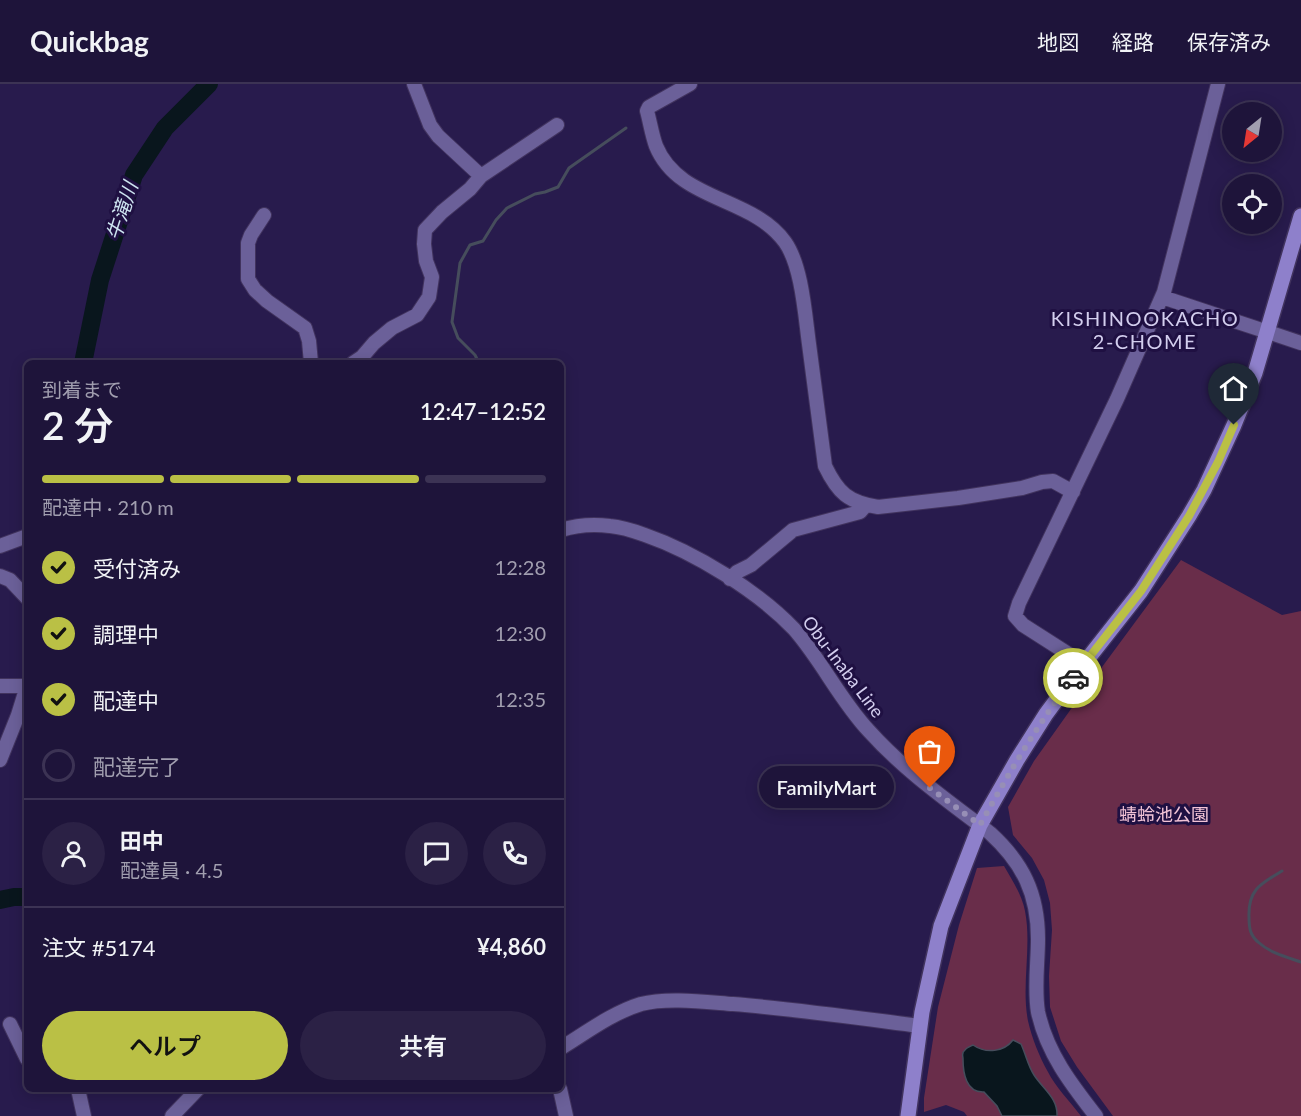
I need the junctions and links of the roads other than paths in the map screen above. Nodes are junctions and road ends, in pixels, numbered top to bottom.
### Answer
1 (414, 84) edge
2 (690, 84) edge
3 (1218, 84) edge
4 (557, 125) dead end
5 (481, 176) junction
6 (264, 215) dead end
7 (1301, 216) edge
8 (1162, 297) junction
9 (1268, 331) junction
10 (1301, 343) edge
11 (311, 360) edge
12 (358, 360) edge
13 (1073, 492) junction
14 (866, 505) junction
15 (564, 529) edge
16 (24, 537) edge
17 (0, 546) edge
18 (0, 576) edge
19 (730, 579) junction
20 (24, 595) edge
21 (1084, 664) junction
22 (0, 686) edge
23 (24, 686) edge
24 (24, 696) edge
25 (0, 760) edge
26 (980, 825) junction
27 (10, 1024) dead end
28 (920, 1026) junction
29 (564, 1046) edge
30 (24, 1053) edge
31 (79, 1092) edge
32 (195, 1092) edge
33 (561, 1092) edge
34 (84, 1116) edge
35 (172, 1116) edge
36 (566, 1116) edge
37 (908, 1116) edge
38 (1096, 1116) edge

1 - 5 street
2 - 14 street
3 - 8 street
4 - 5 street
5 - 12 street
6 - 11 street
7 - 9 main road
8 - 9 street
8 - 13 street
9 - 10 street
9 - 21 main road
13 - 14 street
13 - 21 street
14 - 19 street
15 - 19 street, Obu-Inaba Line
16 - 17 street
18 - 20 street
19 - 26 street, Obu-Inaba Line
21 - 26 main road
22 - 23 street
24 - 25 street
26 - 28 main road
26 - 38 street, Obu-Inaba Line
27 - 30 street
28 - 29 street
28 - 37 main road
31 - 34 street
32 - 35 street
33 - 36 street

